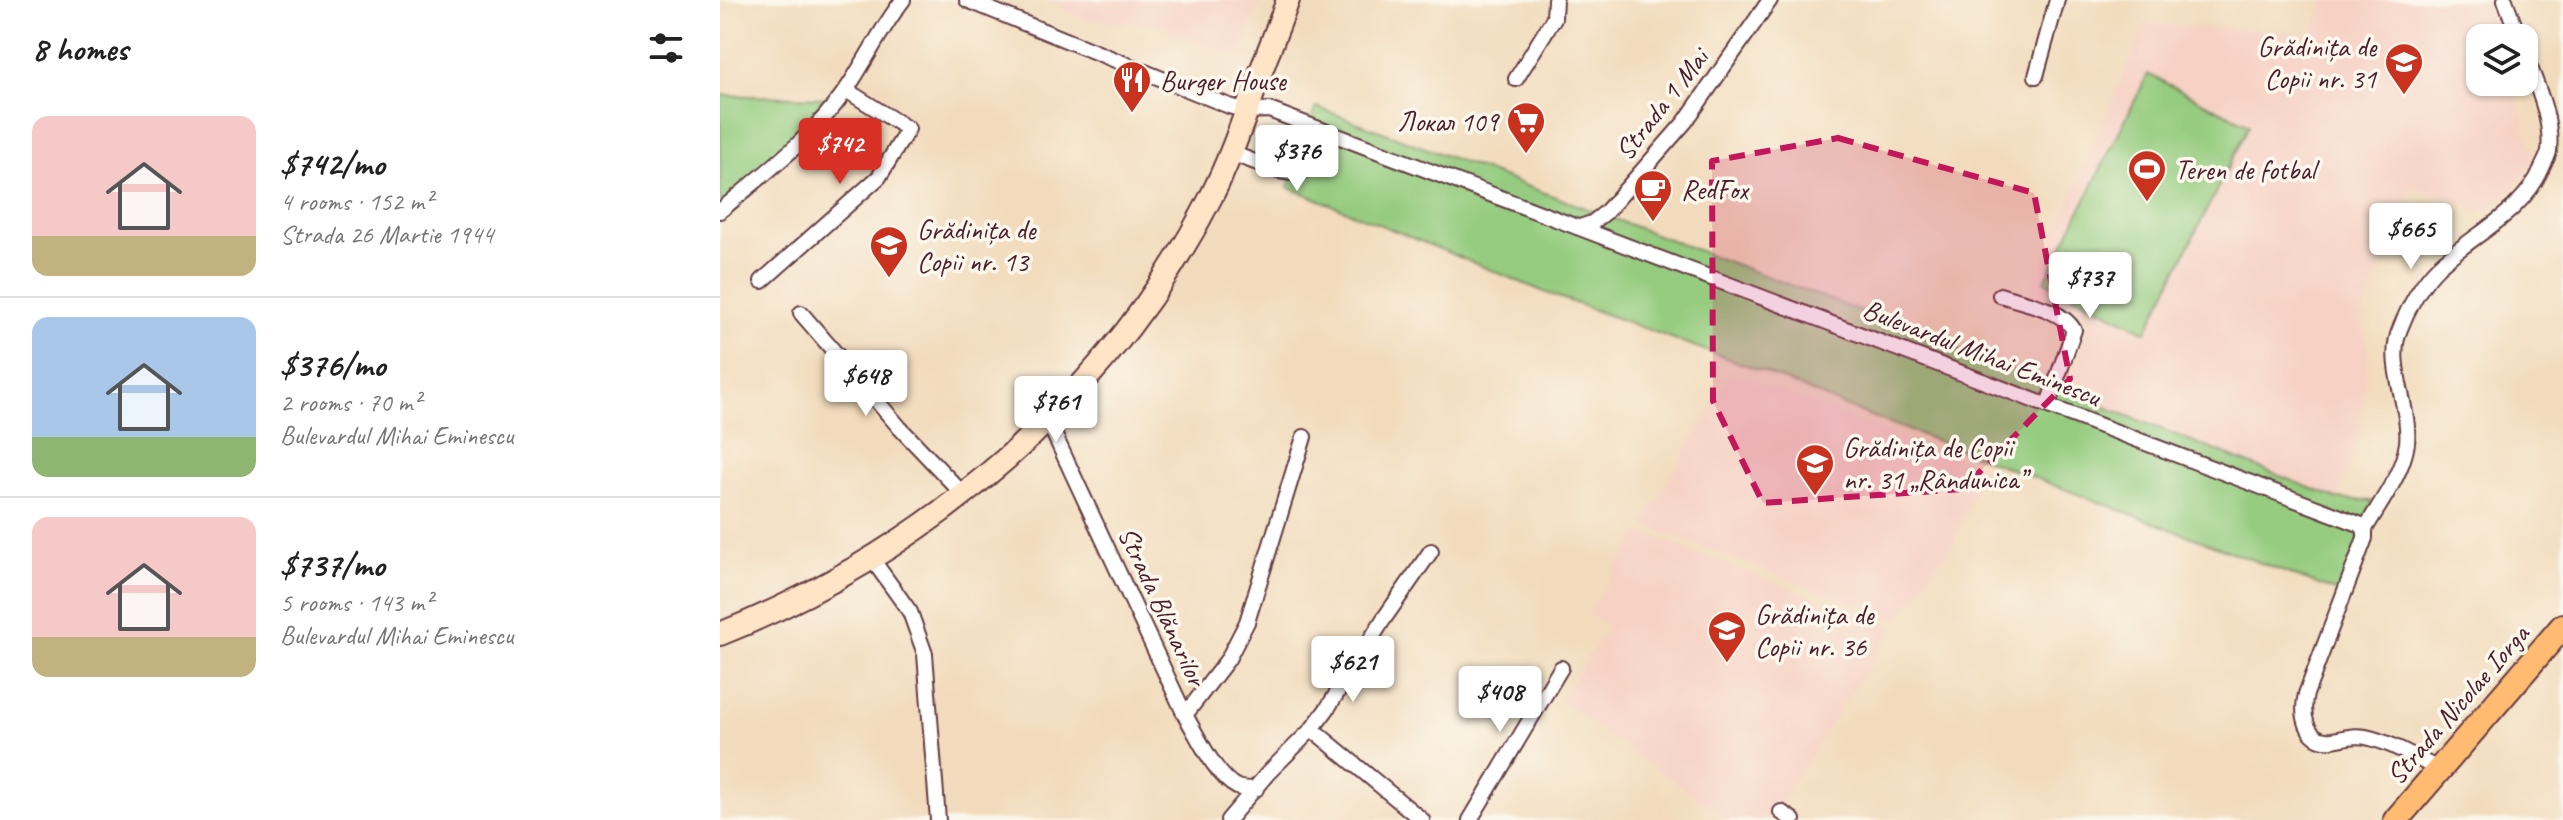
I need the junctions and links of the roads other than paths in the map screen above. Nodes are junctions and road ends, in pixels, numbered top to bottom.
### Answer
1 (903, 0) edge
2 (967, 0) edge
3 (1288, 0) edge
4 (1555, 0) edge
5 (1770, 0) edge
6 (2057, 0) edge
7 (2505, 0) edge
8 (2514, 24) edge
9 (2036, 76) dead end
10 (1516, 79) dead end
11 (846, 90) junction
12 (2538, 92) edge
13 (1247, 111) junction
14 (1320, 129) junction
15 (1231, 153) junction
16 (720, 211) edge
17 (1580, 227) junction
18 (762, 281) dead end
19 (2000, 295) dead end
20 (801, 313) dead end
21 (2048, 404) junction
22 (1048, 421) junction
23 (1304, 437) dead end
24 (963, 494) junction
25 (2365, 529) junction
26 (1431, 551) dead end
27 (872, 559) junction
28 (2563, 626) edge
29 (720, 634) edge
30 (1561, 668) dead end
31 (1185, 715) junction
32 (1312, 729) junction
33 (2439, 770) junction
34 (1256, 789) junction
35 (938, 820) edge
36 (1228, 820) edge
37 (1422, 820) edge
38 (1470, 820) edge
39 (2396, 820) edge

1 - 11 street
2 - 13 street, Bulevardul Mihai Eminescu
3 - 13 street
4 - 10 street
5 - 17 street, Strada 1 Mai
6 - 9 street
7 - 8 street
11 - 16 street
11 - 18 street
12 - 25 street
13 - 14 street, Bulevardul Mihai Eminescu
13 - 15 street
14 - 15 street
14 - 17 street, Bulevardul Mihai Eminescu
15 - 22 street
17 - 21 street, Bulevardul Mihai Eminescu
19 - 21 street
20 - 24 street
21 - 25 street, Bulevardul Mihai Eminescu
22 - 24 street
22 - 31 street, Strada Blănarilor
23 - 31 street
24 - 27 street
25 - 33 street
26 - 32 street
27 - 29 street
27 - 35 street
28 - 33 main road, Strada Nicolae Iorga
30 - 38 street
31 - 34 street, Strada Blănarilor
32 - 34 street
32 - 37 street
33 - 39 main road, Strada Nicolae Iorga
34 - 36 street

